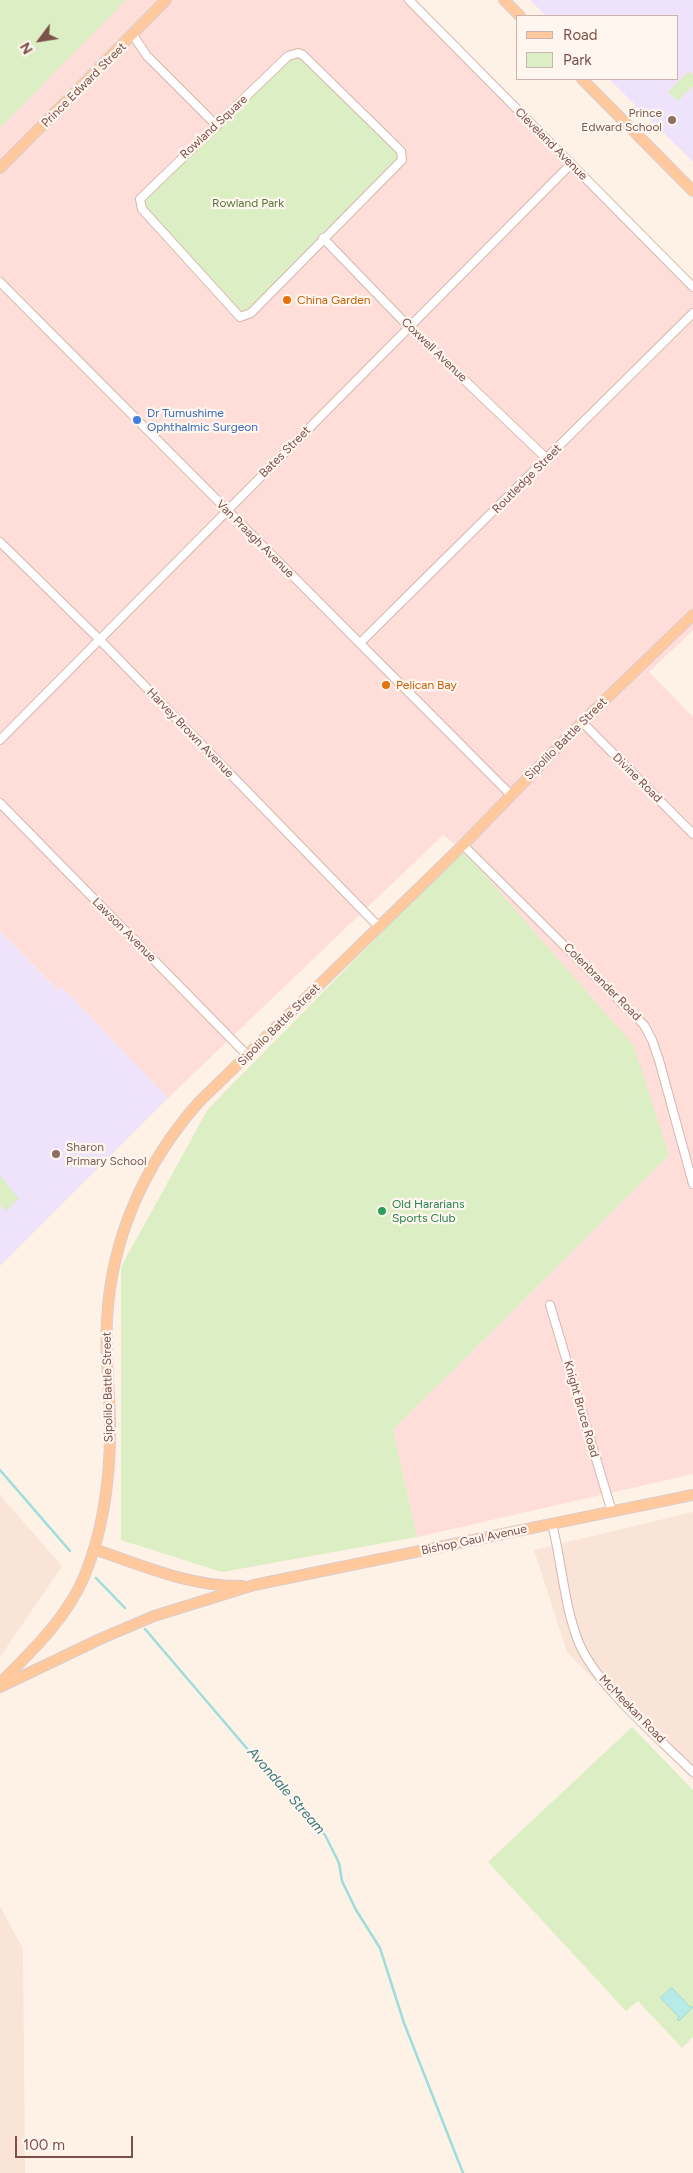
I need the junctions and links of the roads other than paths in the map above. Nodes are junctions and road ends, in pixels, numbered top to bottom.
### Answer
1 (166, 0) edge
2 (409, 0) edge
3 (504, 0) edge
4 (519, 15) edge
5 (133, 35) junction
6 (583, 80) edge
7 (217, 126) junction
8 (571, 164) junction
9 (0, 168) edge
10 (693, 191) edge
11 (323, 238) junction
12 (0, 282) edge
13 (693, 287) edge
14 (693, 313) edge
15 (408, 326) junction
16 (547, 459) junction
17 (227, 510) junction
18 (0, 542) edge
19 (693, 615) edge
20 (100, 640) junction
21 (360, 643) junction
22 (582, 722) junction
23 (0, 740) edge
24 (511, 795) junction
25 (0, 803) edge
26 (693, 834) edge
27 (463, 844) junction
28 (378, 926) junction
29 (248, 1056) junction
30 (693, 1184) edge
31 (550, 1305) dead end
32 (693, 1496) edge
33 (612, 1512) junction
34 (552, 1524) junction
35 (94, 1548) junction
36 (254, 1585) junction
37 (0, 1683) edge
38 (0, 1687) edge
39 (693, 1772) edge

1 - 5 main road, Prince Edward Street
2 - 8 street, Cleveland Avenue
3 - 4 main road
5 - 7 street
5 - 9 main road, Prince Edward Street
6 - 10 main road
7 - 11 street, Rowland Square
7 - 11 street, Rowland Square
8 - 13 street, Cleveland Avenue
8 - 15 street, Bates Street
11 - 15 street, Coxwell Avenue
12 - 17 street, Van Praagh Avenue
14 - 16 street, Routledge Street
15 - 16 street, Coxwell Avenue
15 - 17 street, Bates Street
16 - 21 street, Routledge Street
17 - 20 street, Bates Street
17 - 21 street, Van Praagh Avenue
18 - 20 street, Harvey Brown Avenue
19 - 22 main road, Sipolilo Battle Street
20 - 23 street, Bates Street
20 - 28 street, Harvey Brown Avenue
21 - 24 street, Van Praagh Avenue
22 - 24 main road, Sipolilo Battle Street
22 - 26 street, Divine Road
24 - 27 main road, Sipolilo Battle Street
25 - 29 street, Lawson Avenue
27 - 28 main road, Sipolilo Battle Street
27 - 30 street, Colenbrander Road
28 - 29 main road, Sipolilo Battle Street
29 - 35 main road, Sipolilo Battle Street
31 - 33 street, Knight Bruce Road
32 - 33 main road, Bishop Gaul Avenue
33 - 34 main road, Bishop Gaul Avenue
34 - 36 main road, Bishop Gaul Avenue
34 - 39 street, McMeekan Road
35 - 36 main road
35 - 37 main road
36 - 38 main road

